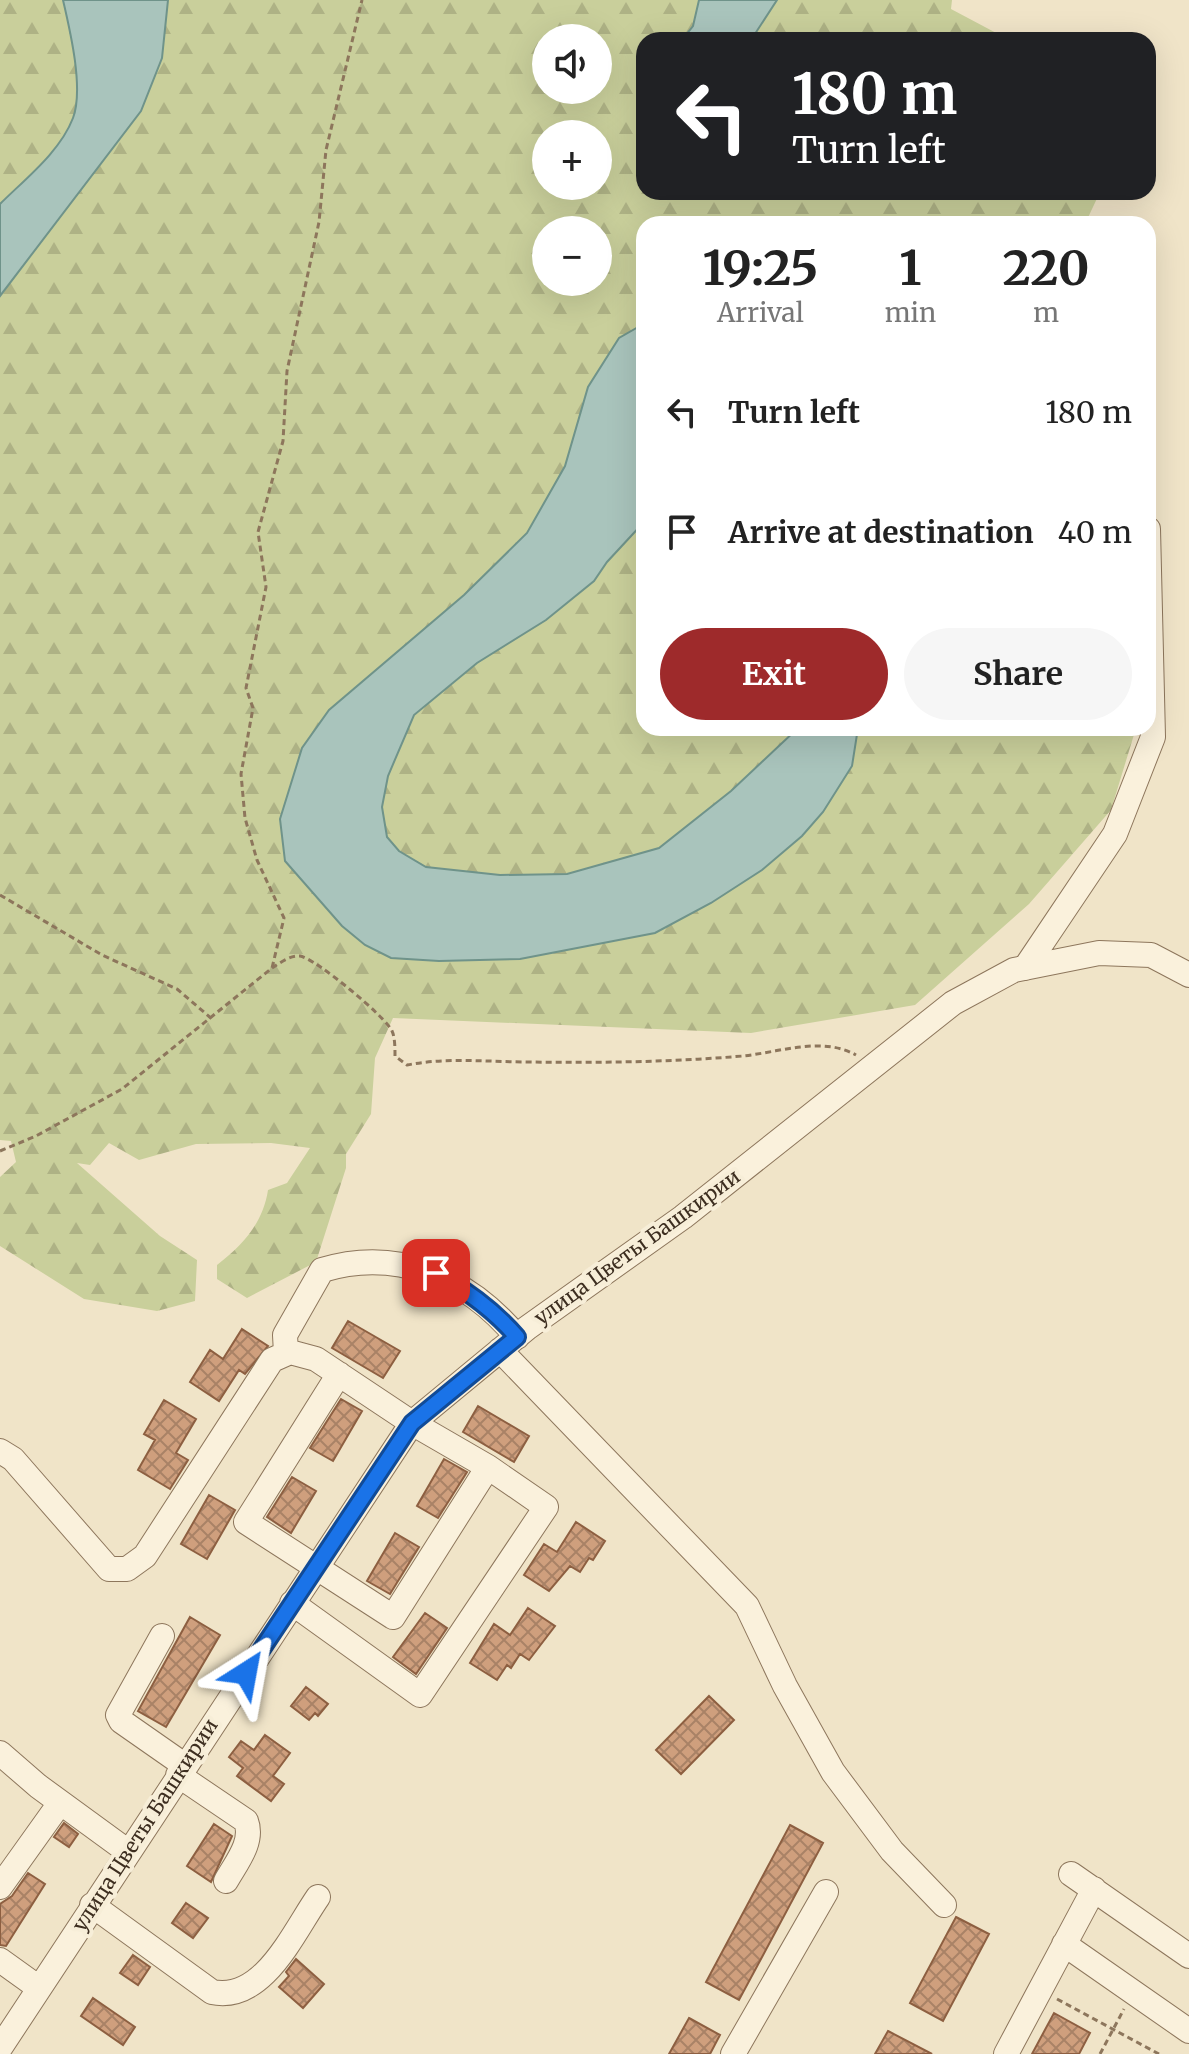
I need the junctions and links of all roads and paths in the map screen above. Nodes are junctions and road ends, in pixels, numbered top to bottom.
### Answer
1 (362, 0) edge
2 (1153, 736) edge
3 (0, 895) edge
4 (272, 968) junction
5 (1025, 968) junction
6 (1189, 975) edge
7 (212, 1019) junction
8 (874, 1065) junction
9 (0, 1151) edge
10 (508, 1343) junction
11 (286, 1353) junction
12 (339, 1374) junction
13 (412, 1423) junction
14 (0, 1451) edge
15 (488, 1467) junction
16 (316, 1568) junction
17 (292, 1603) junction
18 (162, 1636) dead end
19 (0, 1753) edge
20 (181, 1770) junction
21 (60, 1803) junction
22 (127, 1851) junction
23 (1071, 1874) dead end
24 (226, 1881) dead end
25 (0, 1887) edge
26 (1094, 1889) junction
27 (826, 1892) dead end
28 (318, 1897) dead end
29 (92, 1905) junction
30 (944, 1905) dead end
31 (1064, 1944) junction
32 (1189, 1956) edge
33 (0, 1960) edge
34 (39, 1988) junction
35 (1040, 1990) junction
36 (1133, 1992) junction
37 (1113, 2030) junction
38 (1189, 2031) edge
39 (0, 2048) edge
40 (733, 2054) edge
41 (1006, 2054) edge
42 (1100, 2054) edge
43 (1159, 2054) edge

1 - 4 path
2 - 5 street
3 - 7 path
4 - 7 path
4 - 8 path
5 - 6 street, улица Цветы Башкирии
5 - 8 street, улица Цветы Башкирии
7 - 9 path
8 - 10 street, улица Цветы Башкирии
10 - 11 street
10 - 13 street, улица Цветы Башкирии
10 - 30 street
11 - 12 street
11 - 14 street
12 - 13 street
12 - 16 street
13 - 15 street
13 - 16 street, улица Цветы Башкирии
15 - 16 street
15 - 17 street
16 - 17 street, улица Цветы Башкирии
17 - 20 street, улица Цветы Башкирии
18 - 20 street
19 - 21 street
20 - 22 street, улица Цветы Башкирии
20 - 24 street
21 - 22 street
21 - 25 street
22 - 29 street, улица Цветы Башкирии
23 - 26 street
26 - 31 street
26 - 32 street
27 - 40 street
28 - 29 street
29 - 34 street, улица Цветы Башкирии
31 - 35 street
31 - 36 street
33 - 34 street
34 - 39 street, улица Цветы Башкирии
35 - 37 path
35 - 41 street
36 - 37 path
36 - 38 street
37 - 42 path
37 - 43 path

